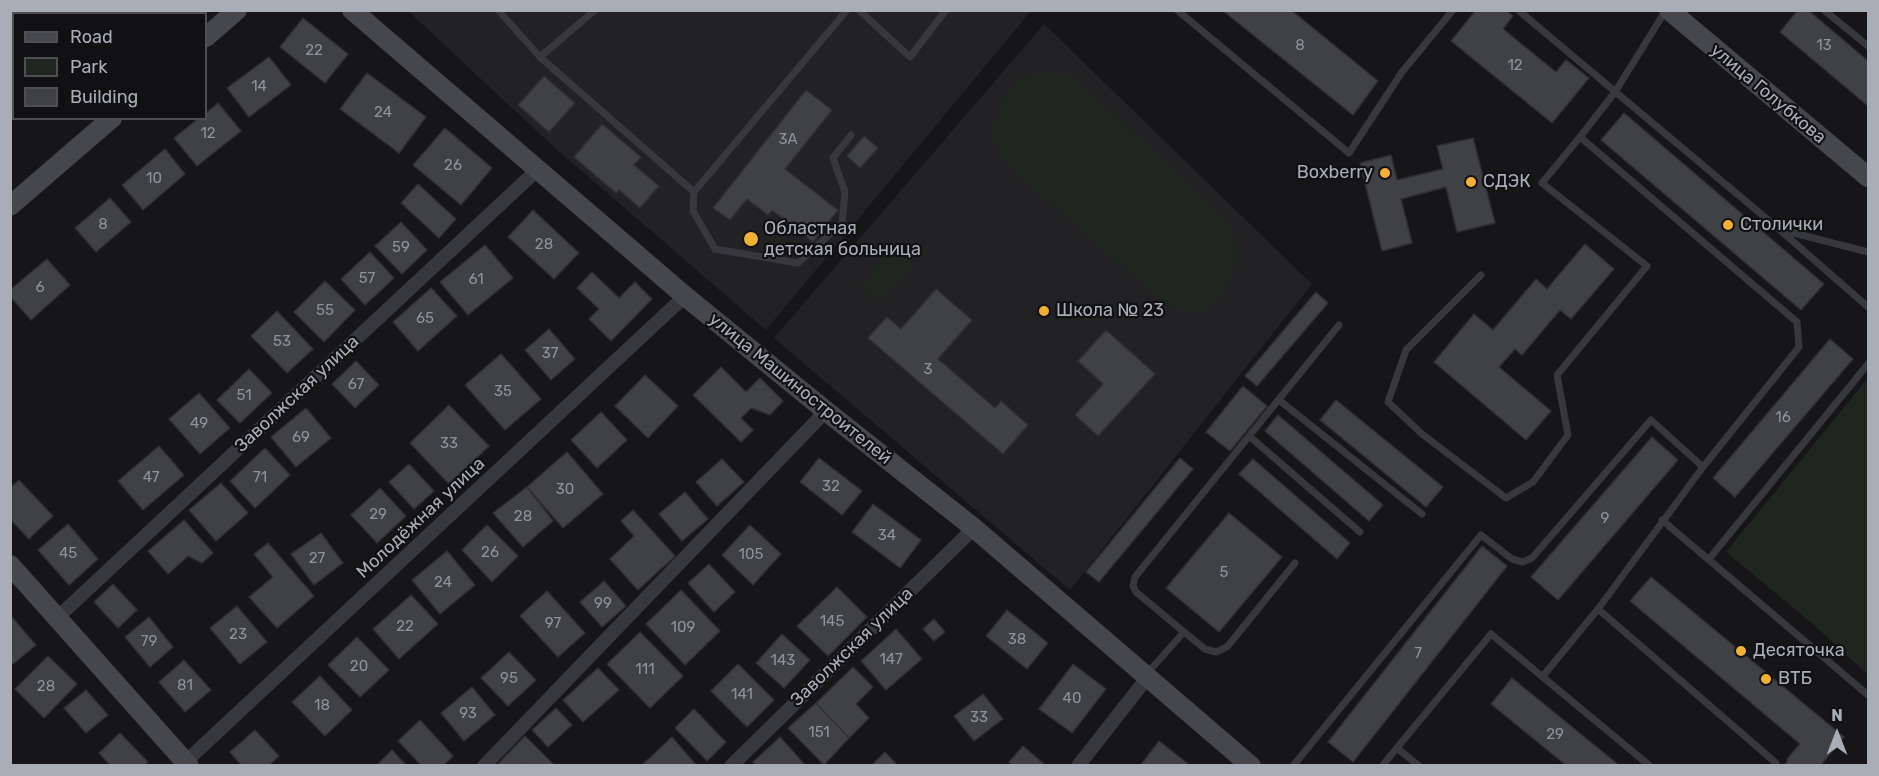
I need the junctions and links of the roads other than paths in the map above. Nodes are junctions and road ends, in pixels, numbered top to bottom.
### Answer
1 (237, 10) edge
2 (352, 10) edge
3 (498, 10) edge
4 (595, 10) edge
5 (848, 10) edge
6 (858, 10) edge
7 (946, 10) edge
8 (1177, 10) edge
9 (1453, 10) edge
10 (1518, 10) edge
11 (1667, 10) edge
12 (1824, 10) edge
13 (207, 36) edge
14 (1869, 46) edge
15 (540, 57) junction
16 (1614, 92) junction
17 (109, 120) edge
18 (851, 135) dead end
19 (1580, 137) junction
20 (536, 171) junction
21 (1869, 177) edge
22 (694, 192) junction
23 (10, 206) edge
24 (1780, 230) junction
25 (1869, 252) edge
26 (1481, 275) dead end
27 (685, 296) junction
28 (1869, 307) edge
29 (1340, 325) dead end
30 (1869, 364) edge
31 (1279, 400) junction
32 (826, 411) junction
33 (1249, 436) junction
34 (1703, 466) junction
35 (1422, 514) dead end
36 (1662, 520) junction
37 (974, 528) junction
38 (1360, 532) dead end
39 (1709, 560) junction
40 (1295, 563) dead end
41 (10, 565) edge
42 (1598, 609) junction
43 (57, 618) junction
44 (1184, 632) junction
45 (1543, 676) junction
46 (1147, 678) junction
47 (1869, 695) edge
48 (1397, 748) junction
49 (185, 764) edge
50 (484, 765) edge
51 (731, 765) edge
52 (1078, 765) edge
53 (1251, 765) edge
54 (1293, 765) edge
55 (1382, 765) edge
56 (1419, 765) edge
57 (1650, 765) edge
58 (1774, 765) edge

1 - 13 street
2 - 20 street, улица Машиностроителей
3 - 15 lane
4 - 15 lane
5 - 22 lane
6 - 7 lane
8 - 9 lane
10 - 16 lane
11 - 16 lane
11 - 21 street, улица Голубкова
12 - 14 lane
15 - 22 lane
16 - 19 lane
16 - 24 lane
17 - 23 street
18 - 22 lane
19 - 26 lane
19 - 34 lane
20 - 27 street, улица Машиностроителей
20 - 43 street, Заволжская улица
24 - 25 lane
24 - 28 lane
27 - 32 street, улица Машиностроителей
27 - 49 street, Молодёжная улица
29 - 31 lane
30 - 39 lane
31 - 33 lane
31 - 35 lane
32 - 37 street, улица Машиностроителей
32 - 50 street
33 - 38 lane
33 - 44 lane
34 - 36 lane
34 - 54 lane
36 - 39 lane
36 - 42 lane
37 - 46 street, улица Машиностроителей
37 - 51 street, Заволжская улица
39 - 47 lane
40 - 44 lane
41 - 43 street
42 - 45 lane
42 - 58 lane
43 - 49 street
44 - 46 lane
45 - 48 lane
45 - 57 lane
46 - 52 street
46 - 53 street, улица Машиностроителей
48 - 55 lane
48 - 56 lane

